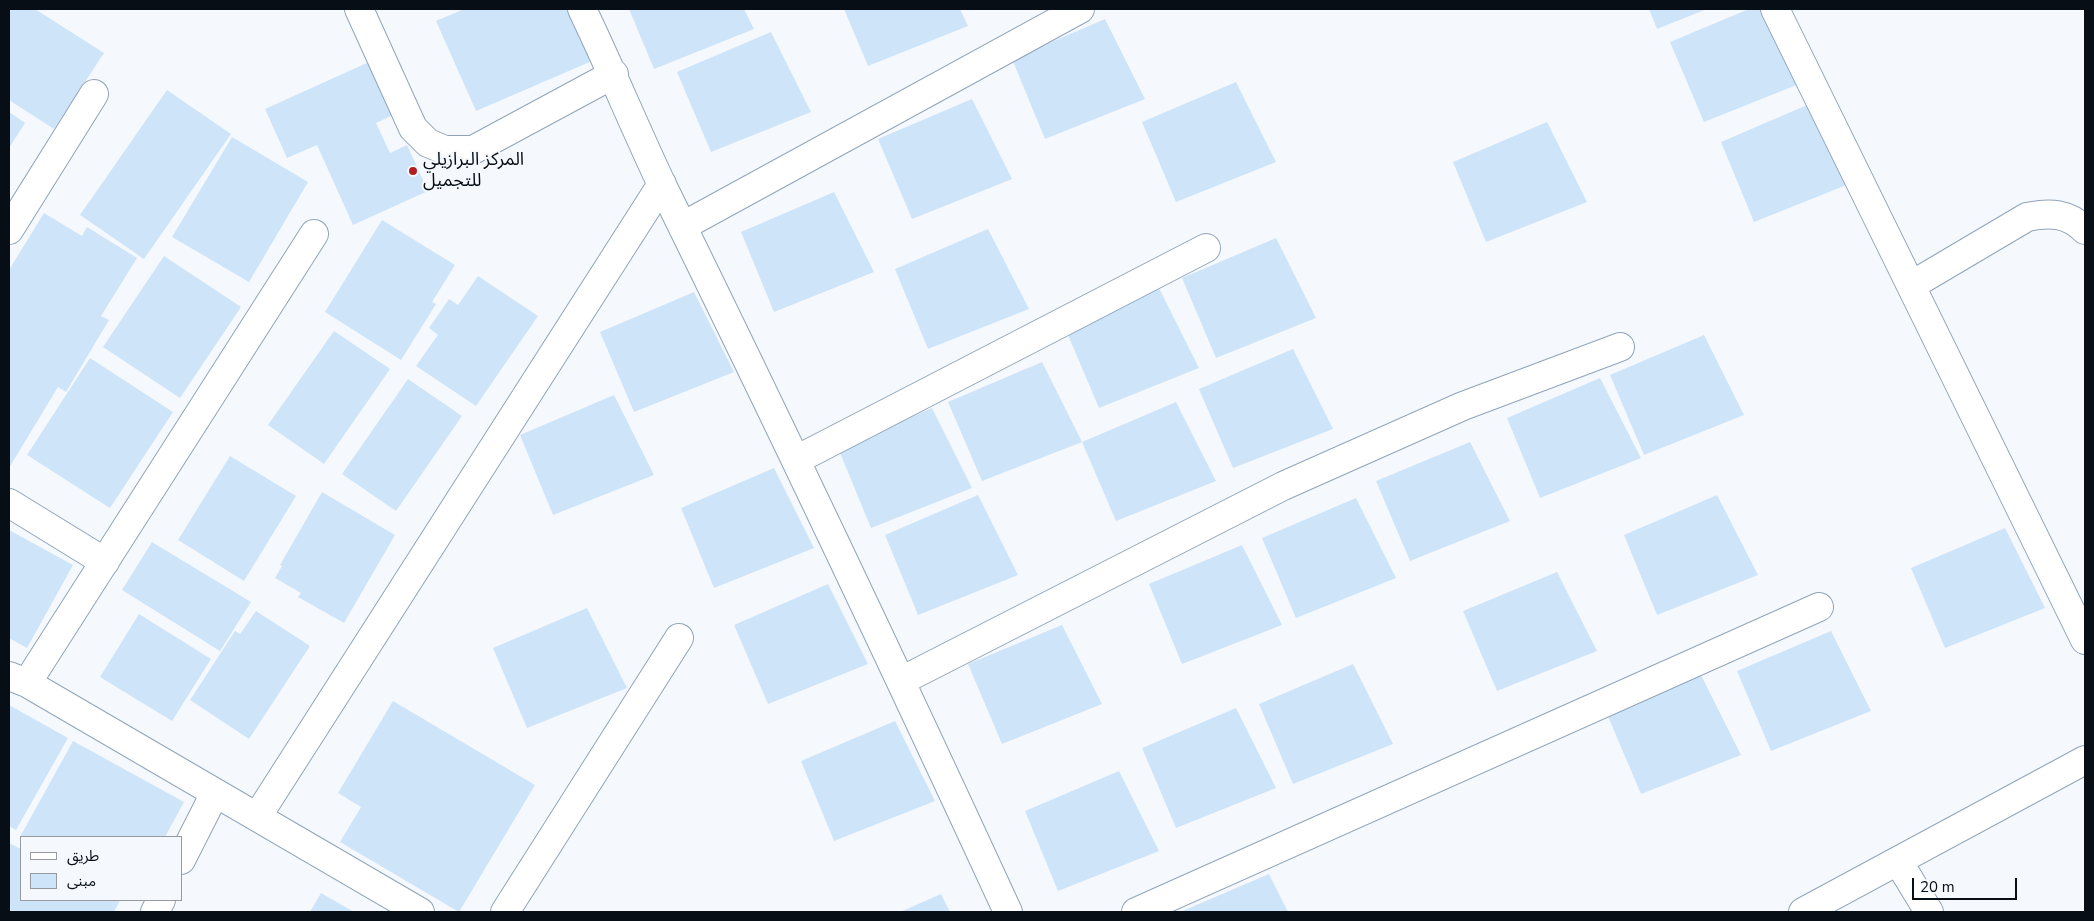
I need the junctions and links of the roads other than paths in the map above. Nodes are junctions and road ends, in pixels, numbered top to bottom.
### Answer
1 (359, 9) edge
2 (582, 9) edge
3 (1080, 9) edge
4 (1775, 9) edge
5 (614, 74) junction
6 (94, 94) dead end
7 (662, 184) junction
8 (683, 226) junction
9 (9, 230) edge
10 (2085, 230) edge
11 (314, 234) dead end
12 (1206, 248) dead end
13 (1912, 285) junction
14 (1620, 347) dead end
15 (796, 460) junction
16 (9, 504) edge
17 (105, 562) junction
18 (1819, 607) dead end
19 (679, 638) dead end
20 (2085, 640) edge
21 (18, 679) edge
22 (901, 681) junction
23 (2085, 760) edge
24 (215, 793) junction
25 (257, 817) junction
26 (182, 858) edge
27 (1898, 861) junction
28 (420, 912) edge
29 (504, 912) edge
30 (1008, 912) edge
31 (1136, 912) edge
32 (1803, 912) edge
33 (1929, 912) edge

1 - 5 street
2 - 5 street
3 - 8 street
4 - 13 street
5 - 7 street
6 - 9 street
7 - 8 street
7 - 25 street
8 - 15 street
10 - 13 street
11 - 17 street
12 - 15 street
13 - 20 street
14 - 22 street
15 - 22 street
16 - 17 street
17 - 21 street
18 - 31 street
19 - 29 street
21 - 24 street
22 - 30 street
23 - 27 street
24 - 25 street
24 - 26 street
25 - 28 street
27 - 32 street
27 - 33 street

